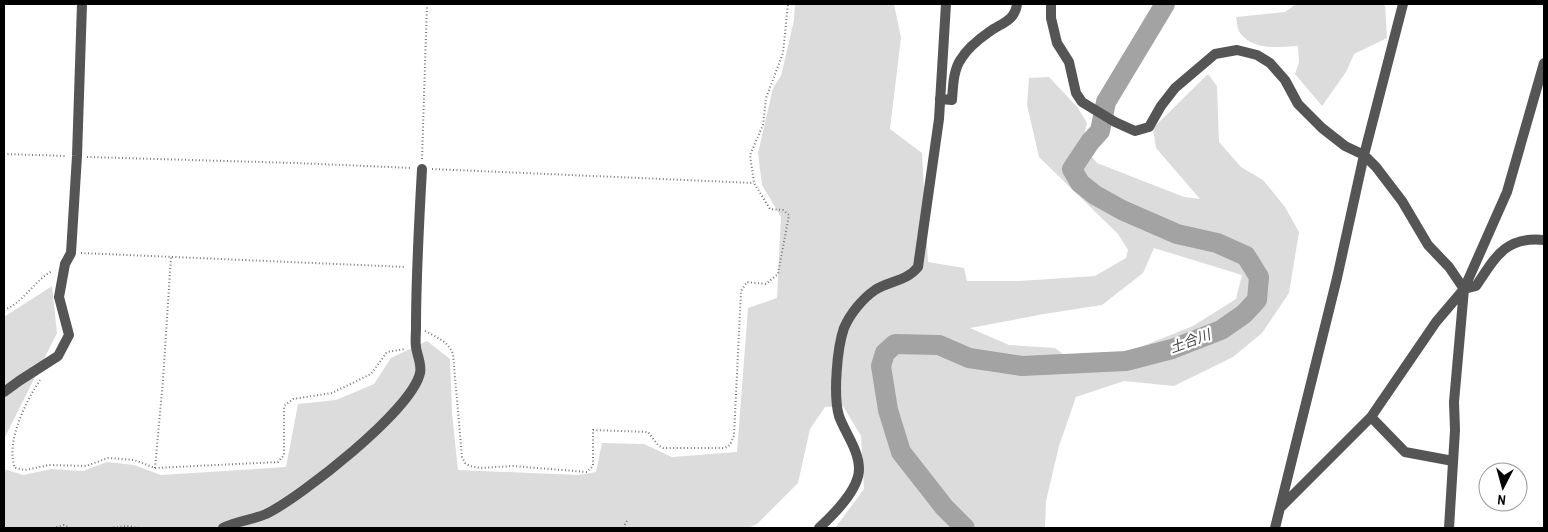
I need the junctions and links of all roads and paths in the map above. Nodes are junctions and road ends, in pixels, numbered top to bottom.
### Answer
1 (82, 4) edge
2 (427, 4) edge
3 (788, 4) edge
4 (946, 4) edge
5 (1018, 4) edge
6 (1051, 4) edge
7 (1403, 4) edge
8 (1544, 63) edge
9 (940, 99) junction
10 (4, 154) edge
11 (1364, 155) junction
12 (77, 156) junction
13 (422, 169) junction
14 (754, 183) junction
15 (1544, 240) edge
16 (71, 253) junction
17 (171, 257) junction
18 (65, 264) junction
19 (417, 268) junction
20 (1464, 290) junction
21 (4, 310) edge
22 (416, 329) junction
23 (416, 347) junction
24 (41, 379) dead end
25 (4, 392) edge
26 (1371, 417) junction
27 (1453, 460) junction
28 (155, 468) junction
29 (1280, 508) junction
30 (628, 519) dead end
31 (53, 528) edge
32 (70, 528) edge
33 (110, 528) edge
34 (140, 528) edge
35 (223, 528) edge
36 (623, 528) edge
37 (819, 528) edge
38 (1275, 528) edge
39 (1449, 528) edge

1 - 12 street
2 - 13 path
3 - 14 path
4 - 9 street
5 - 9 street
6 - 11 street
7 - 11 street
8 - 20 street
9 - 37 street
10 - 12 path
11 - 20 street
11 - 29 street
12 - 13 path
12 - 16 street
13 - 14 path
13 - 19 street
14 - 22 path
15 - 20 street
16 - 17 path
16 - 18 street
17 - 19 path
17 - 28 path
18 - 21 path
18 - 25 street
19 - 22 street
20 - 26 street
20 - 27 street
22 - 23 street
23 - 28 path
23 - 35 street
24 - 28 path
26 - 27 street
26 - 29 street
27 - 39 street
29 - 38 street
30 - 36 path
31 - 32 path
33 - 34 path

